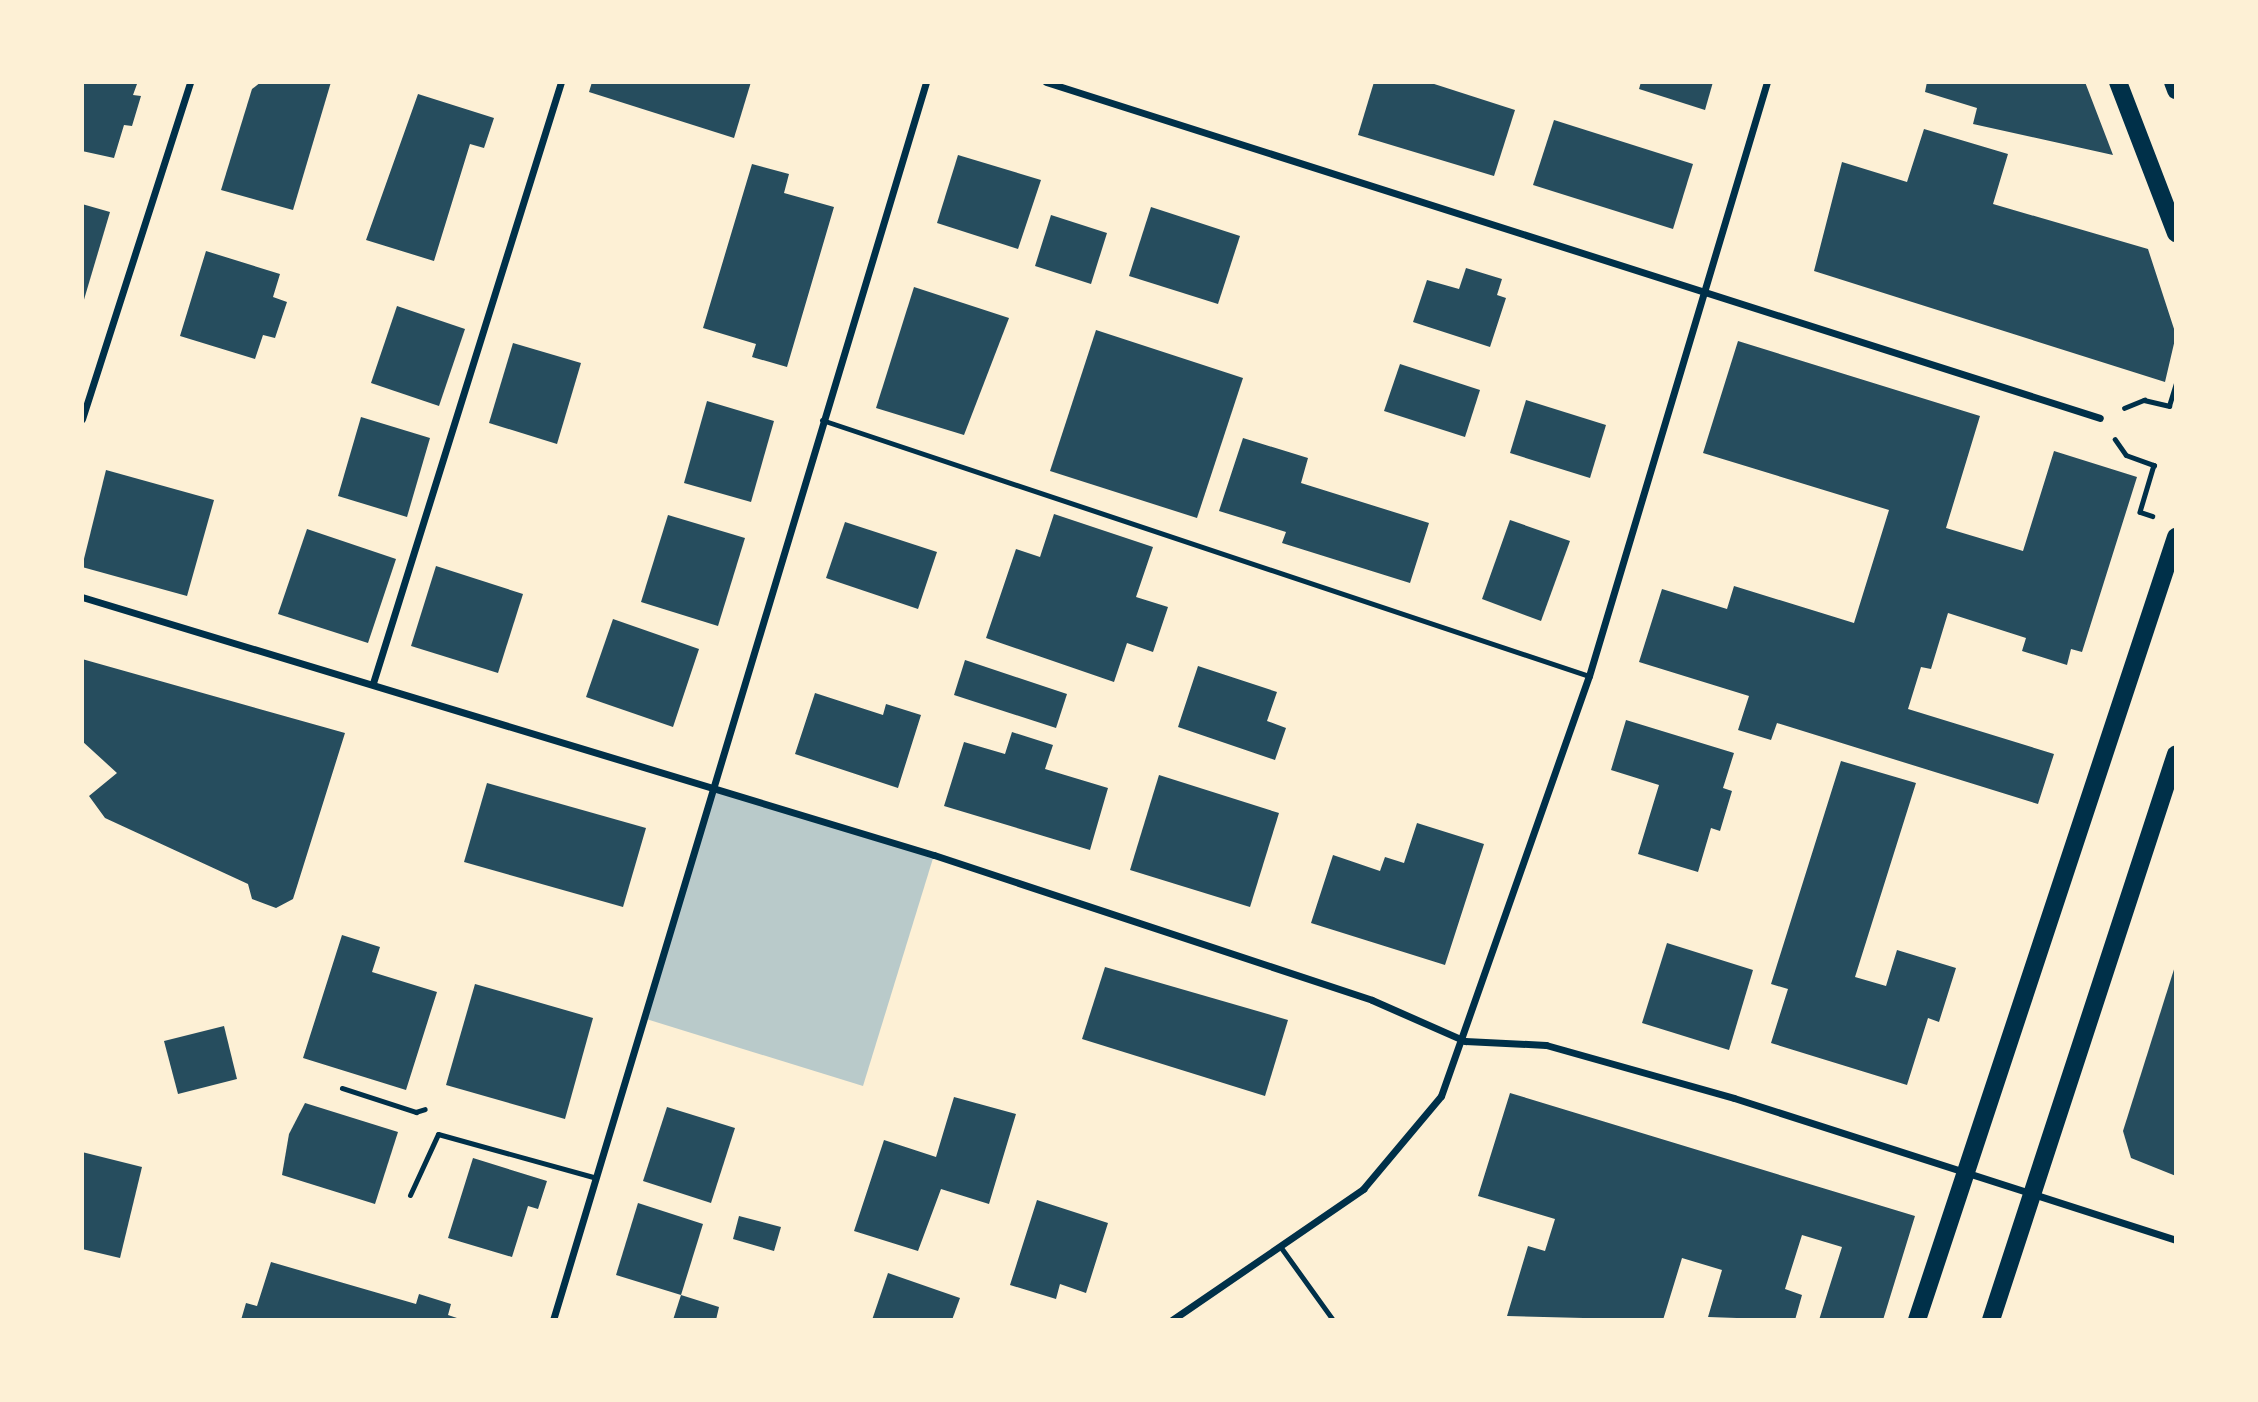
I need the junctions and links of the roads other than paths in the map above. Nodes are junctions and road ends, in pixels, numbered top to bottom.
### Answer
1 (190, 82) edge
2 (561, 82) edge
3 (926, 82) edge
4 (1046, 82) edge
5 (1767, 82) edge
6 (2118, 82) edge
7 (2173, 82) edge
8 (2176, 90) edge
9 (2176, 233) edge
10 (1704, 295) junction
11 (2100, 418) road end
12 (82, 419) edge
13 (822, 420) junction
14 (2176, 537) edge
15 (82, 597) edge
16 (1589, 676) junction
17 (373, 683) junction
18 (2176, 754) edge
19 (714, 789) junction
20 (1465, 1041) junction
21 (1965, 1167) junction
22 (593, 1177) junction
23 (2033, 1191) junction
24 (410, 1195) dead end
25 (2176, 1240) edge
26 (1282, 1249) junction
27 (553, 1320) edge
28 (1172, 1320) edge
29 (1333, 1320) edge
30 (1917, 1320) edge
31 (1990, 1320) edge

1 - 12 street
2 - 17 street
3 - 13 street
4 - 10 street
5 - 10 street
6 - 9 main road
7 - 8 main road
10 - 11 street
10 - 16 street
13 - 16 lane
13 - 19 street
14 - 21 main road
15 - 17 street
16 - 20 street
17 - 19 street
18 - 23 main road
19 - 20 street
19 - 22 street
20 - 21 street
20 - 26 street
21 - 23 street
21 - 30 main road
22 - 24 lane
22 - 27 street
23 - 25 street
23 - 31 main road
26 - 28 street
26 - 29 lane

